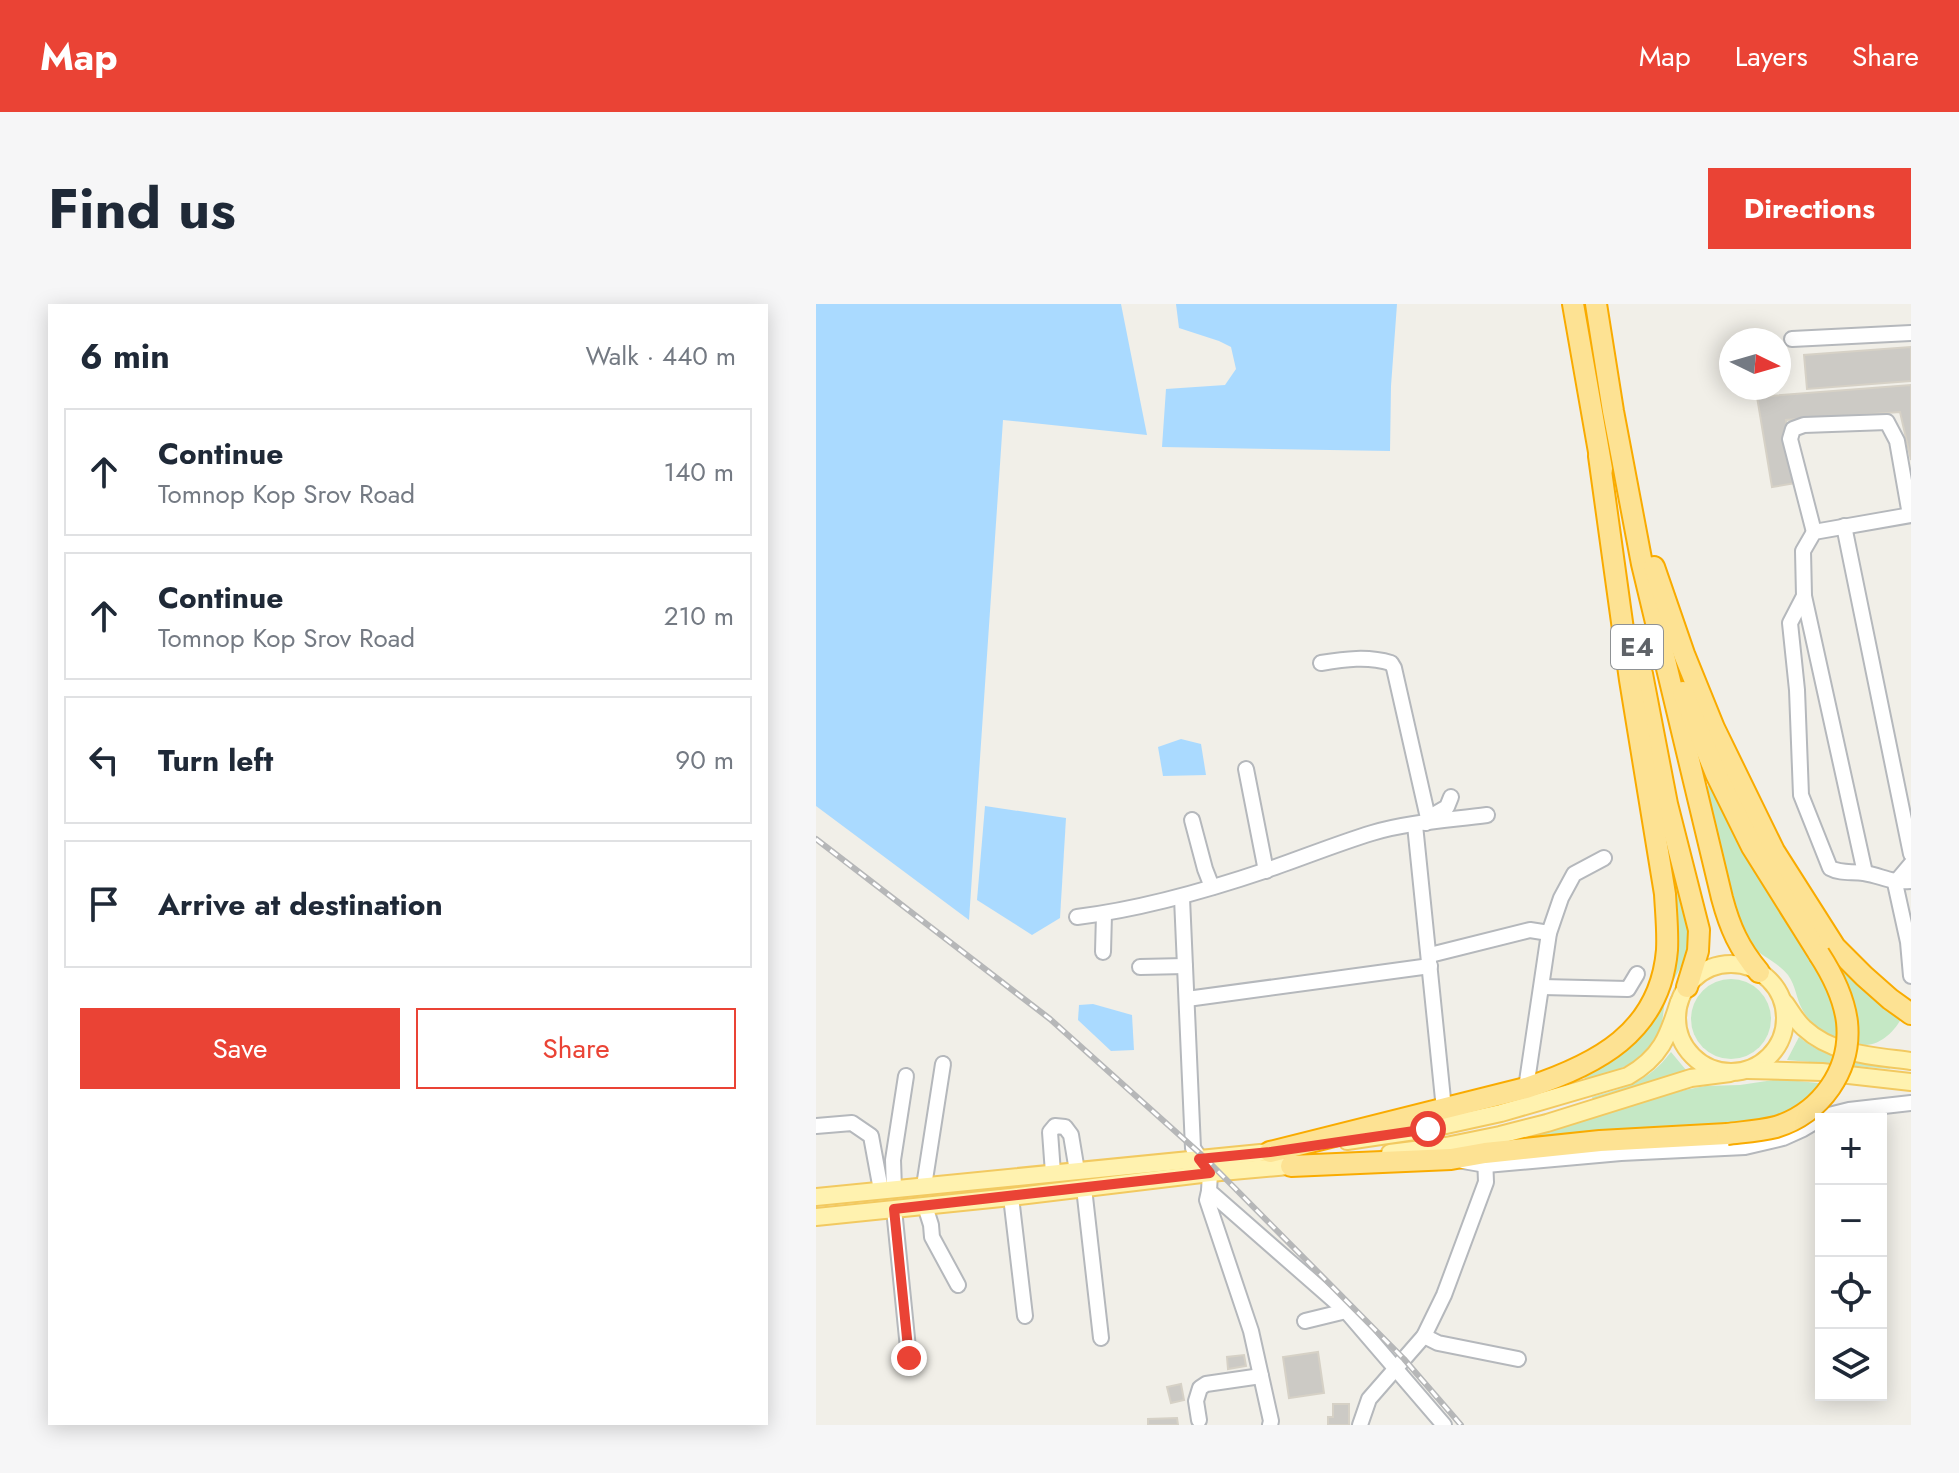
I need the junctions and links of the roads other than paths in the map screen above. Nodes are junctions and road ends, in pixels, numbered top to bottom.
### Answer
1 (1573, 304) edge
2 (1596, 304) edge
3 (1911, 333) edge
4 (1792, 339) dead end
5 (1613, 411) junction
6 (1599, 456) junction
7 (1910, 515) edge
8 (1844, 526) junction
9 (1814, 532) junction
10 (1642, 564) junction
11 (1804, 596) junction
12 (1321, 663) dead end
13 (1246, 769) dead end
14 (1451, 797) dead end
15 (1487, 815) dead end
16 (1192, 820) dead end
17 (1423, 822) junction
18 (1909, 837) edge
19 (1911, 854) edge
20 (1604, 858) dead end
21 (1911, 864) edge
22 (1266, 871) junction
23 (1865, 873) junction
24 (1911, 881) edge
25 (1895, 883) junction
26 (1212, 887) junction
27 (1182, 898) junction
28 (1104, 914) junction
29 (1077, 917) dead end
30 (1549, 933) junction
31 (1103, 952) dead end
32 (1430, 961) junction
33 (1185, 966) junction
34 (1140, 967) dead end
35 (1759, 972) junction
36 (1637, 974) dead end
37 (1911, 976) edge
38 (1542, 987) junction
39 (1683, 994) junction
40 (1780, 995) junction
41 (1187, 999) junction
42 (1911, 1014) edge
43 (1911, 1061) edge
44 (943, 1064) dead end
45 (1738, 1072) junction
46 (906, 1076) dead end
47 (1911, 1082) edge
48 (1526, 1088) junction
49 (1911, 1103) edge
50 (1444, 1109) junction
51 (816, 1126) edge
52 (1270, 1152) junction
53 (1199, 1159) junction
54 (1485, 1159) junction
55 (1291, 1166) junction
56 (1077, 1171) junction
57 (1053, 1173) junction
58 (1210, 1173) junction
59 (924, 1186) junction
60 (1084, 1188) junction
61 (887, 1190) junction
62 (1209, 1191) junction
63 (816, 1197) edge
64 (1011, 1197) junction
65 (925, 1206) junction
66 (894, 1209) junction
67 (816, 1217) edge
68 (958, 1285) dead end
69 (1346, 1311) junction
70 (1025, 1316) dead end
71 (1305, 1321) dead end
72 (1424, 1336) junction
73 (1101, 1338) dead end
74 (909, 1358) dead end
75 (1518, 1359) dead end
76 (1396, 1369) junction
77 (1261, 1376) junction
78 (1199, 1420) dead end
79 (1272, 1424) edge
80 (1360, 1425) edge
81 (1444, 1425) edge

1 - 6 highway, E4
2 - 5 highway, E4
3 - 4 street
5 - 10 highway, E4
5 - 42 highway
6 - 39 highway, E4
6 - 48 highway
7 - 8 street
7 - 9 street
8 - 9 street
8 - 18 street
9 - 11 street
10 - 35 highway, E4
10 - 54 highway, bridge
11 - 23 street
11 - 23 street
12 - 17 street
13 - 22 street
14 - 17 street
15 - 17 street
16 - 26 street
17 - 22 street
17 - 32 street
18 - 19 street
20 - 30 street
21 - 25 street
22 - 26 street
23 - 25 street
24 - 25 street
25 - 37 street
26 - 27 street
27 - 28 street
27 - 33 street
28 - 29 street
28 - 31 street
30 - 32 street
30 - 38 street
32 - 41 street
32 - 50 street
33 - 34 street
33 - 41 street
35 - 39 main road
35 - 40 main road, E4
36 - 38 street
38 - 48 street
39 - 45 main road, E4
39 - 52 main road
40 - 43 main road
40 - 45 main road
41 - 53 street
44 - 59 street
45 - 47 main road
45 - 55 main road
46 - 61 street
48 - 50 highway
49 - 54 street
50 - 52 highway
51 - 61 street
52 - 53 main road
53 - 56 main road
53 - 58 street
54 - 55 highway
54 - 72 street
55 - 58 main road
56 - 57 main road
56 - 57 street
57 - 59 main road
58 - 60 main road
58 - 62 street
59 - 61 main road
60 - 64 main road
60 - 73 street
61 - 63 main road
62 - 69 street
62 - 77 street
64 - 65 main road
64 - 70 street
65 - 66 main road
65 - 68 street
66 - 67 main road
66 - 74 street
69 - 71 street
69 - 76 street
72 - 75 street
72 - 76 street
76 - 80 street
76 - 81 street
77 - 78 street
77 - 79 street

